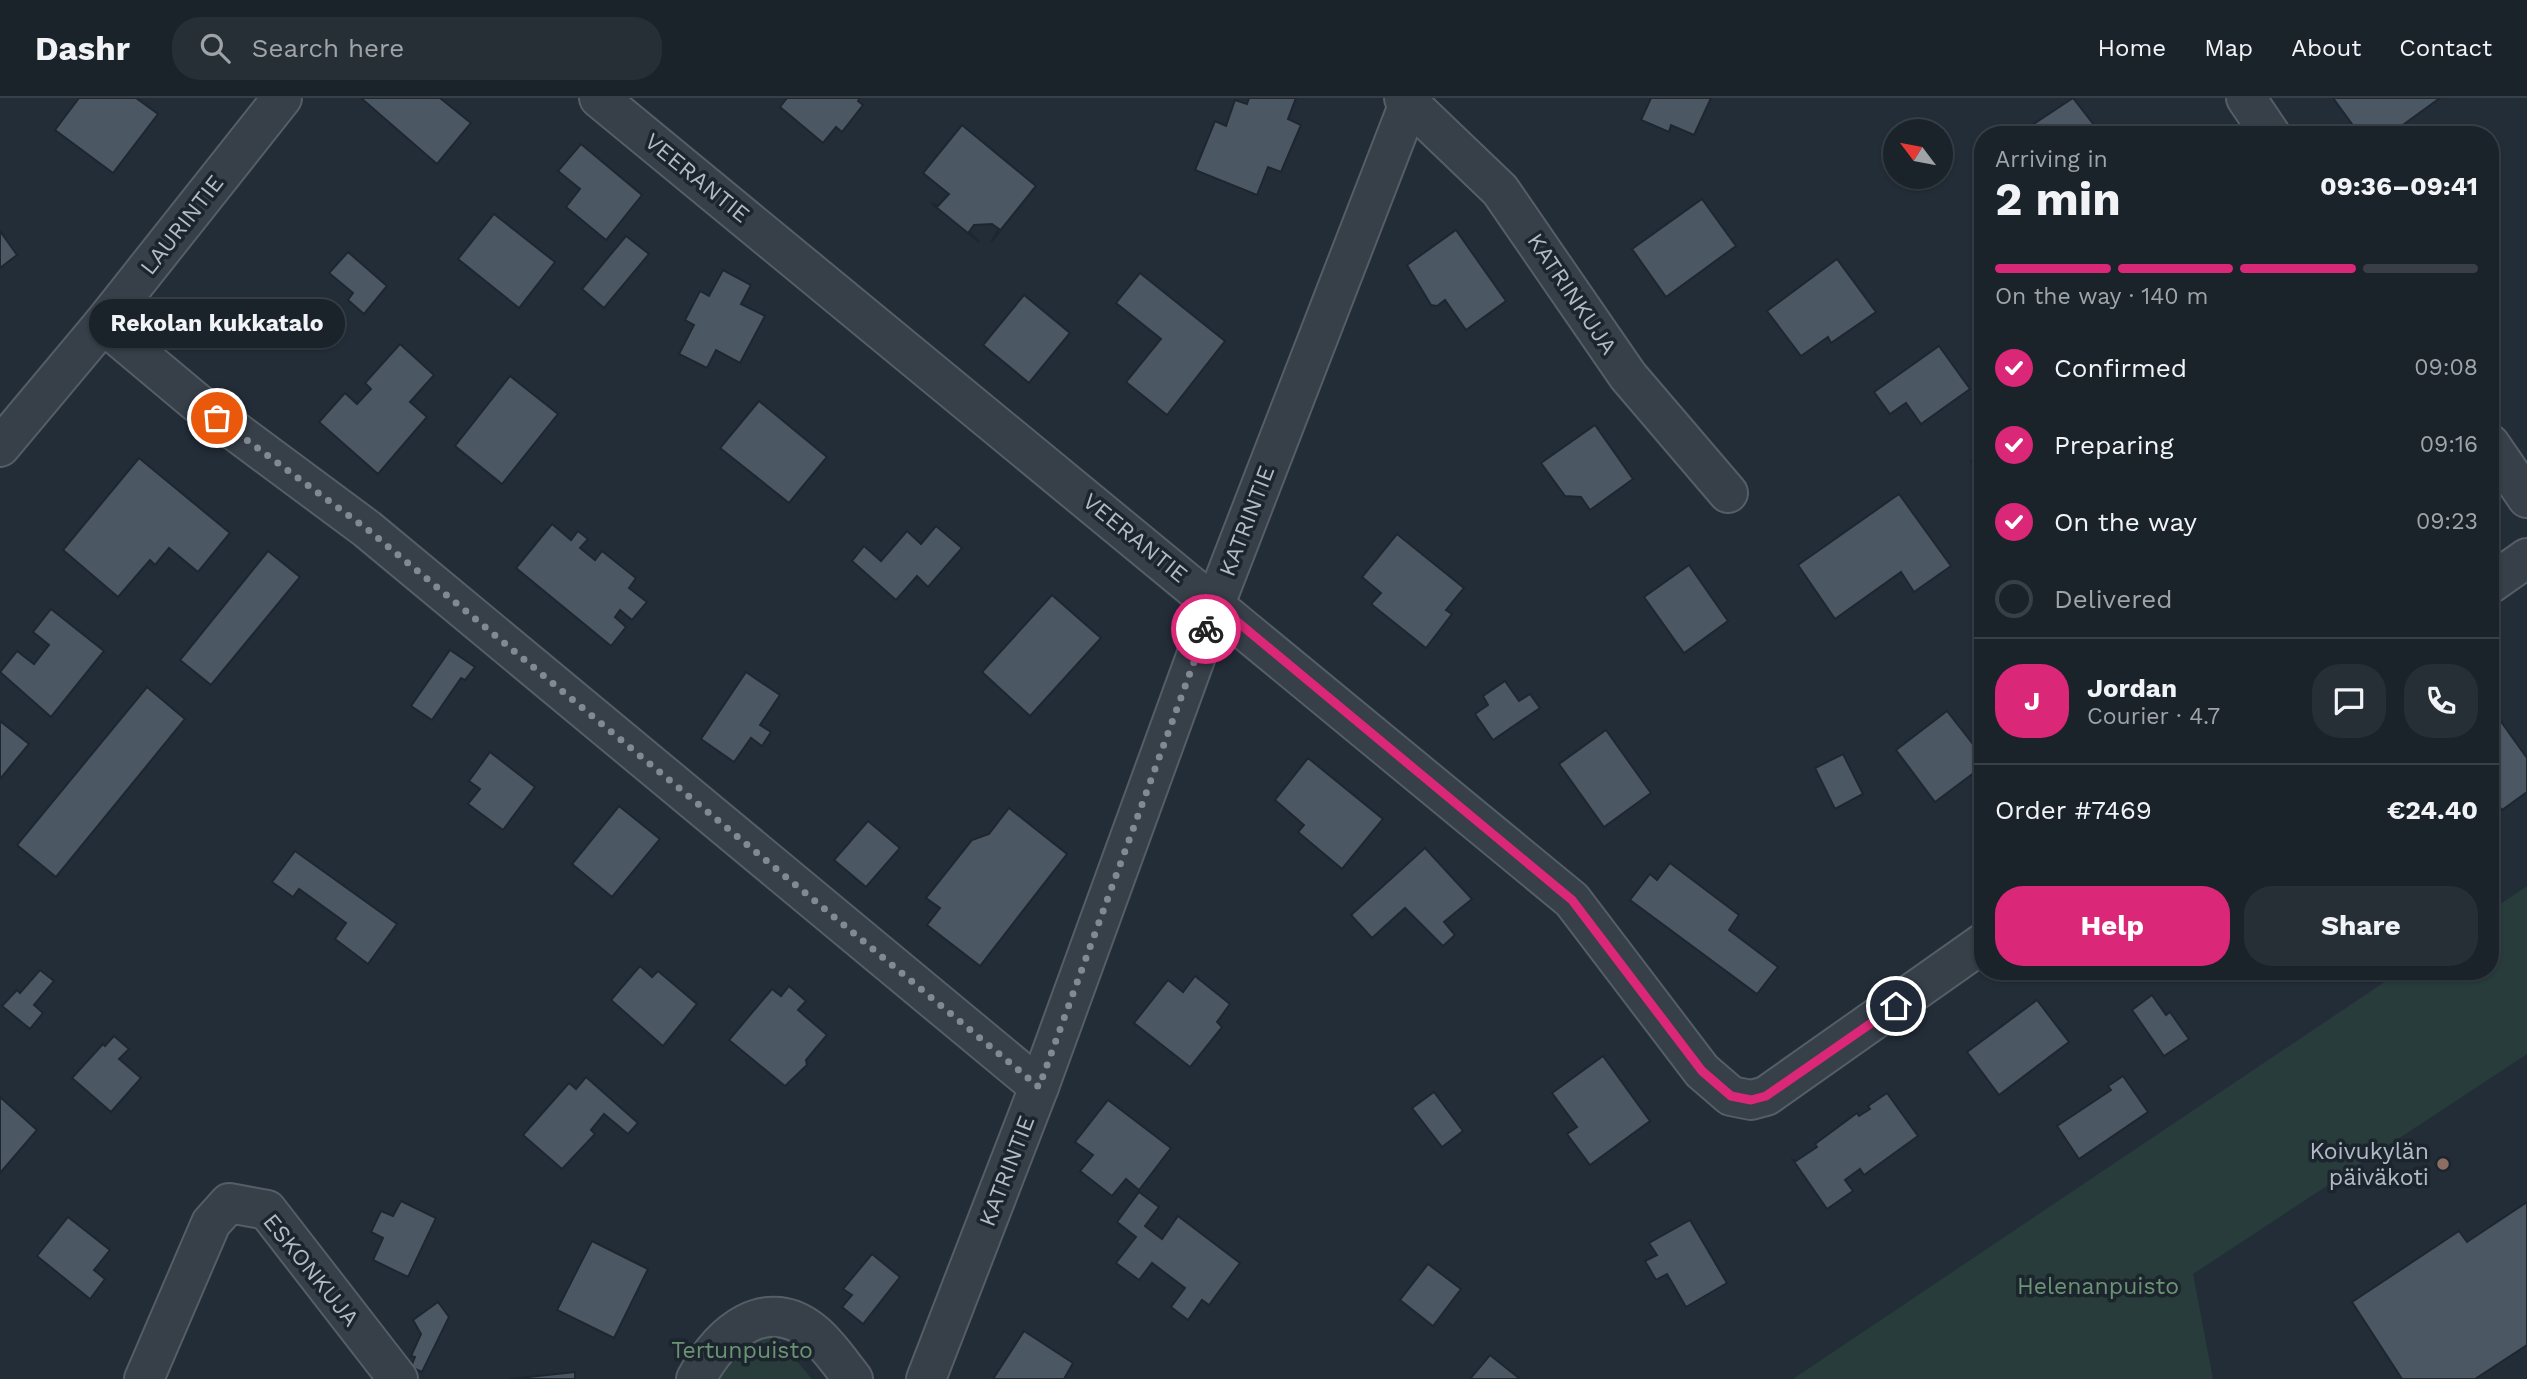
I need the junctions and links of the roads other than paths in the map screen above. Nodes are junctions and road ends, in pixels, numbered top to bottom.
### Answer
1 (282, 98) edge
2 (599, 98) edge
3 (2246, 98) edge
4 (1408, 100) edge
5 (2265, 126) edge
6 (103, 324) junction
7 (0, 447) edge
8 (2499, 457) edge
9 (1728, 494) dead end
10 (2527, 498) edge
11 (2527, 558) edge
12 (2499, 578) edge
13 (1216, 604) junction
14 (1974, 949) edge
15 (1039, 1087) junction
16 (144, 1379) edge
17 (398, 1379) edge
18 (696, 1379) edge
19 (853, 1379) edge
20 (926, 1379) edge

1 - 6 street, LAURINTIE
2 - 13 street, VEERANTIE
3 - 5 street
4 - 9 street, KATRINKUJA
4 - 13 street, KATRINTIE
6 - 7 street, LAURINTIE
6 - 15 street
8 - 10 street
11 - 12 street
13 - 14 street, VEERANTIE
13 - 15 street, KATRINTIE
15 - 20 street, KATRINTIE
16 - 17 street, ESKONKUJA
18 - 19 street

